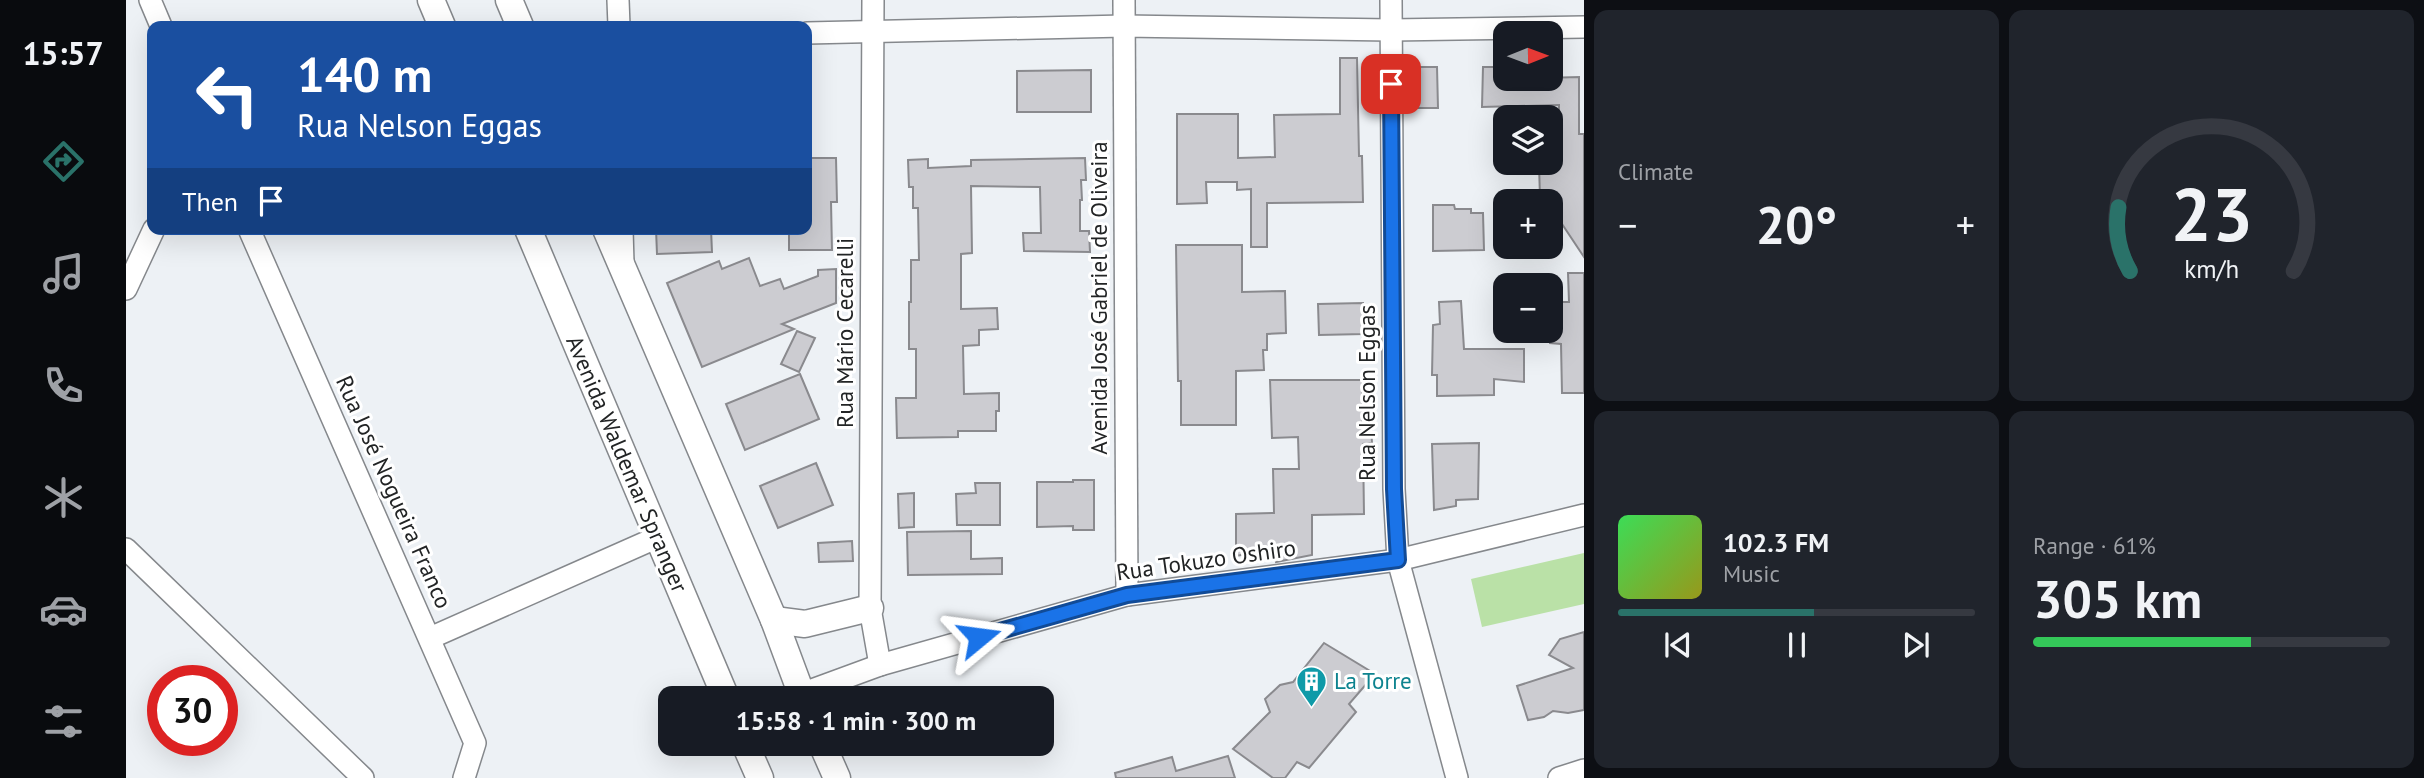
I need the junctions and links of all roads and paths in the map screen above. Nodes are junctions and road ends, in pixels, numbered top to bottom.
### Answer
1 (149, 0) edge
2 (431, 0) edge
3 (509, 0) edge
4 (618, 0) edge
5 (873, 0) edge
6 (1124, 0) edge
7 (1391, 0) edge
8 (159, 21) edge
9 (440, 21) edge
10 (518, 21) edge
11 (618, 21) edge
12 (1124, 26) junction
13 (1584, 27) edge
14 (1391, 30) junction
15 (812, 33) edge
16 (873, 33) junction
17 (151, 235) edge
18 (252, 235) edge
19 (531, 235) edge
20 (608, 235) edge
21 (622, 235) edge
22 (623, 272) junction
23 (126, 289) edge
24 (1584, 515) edge
25 (658, 537) junction
26 (126, 549) edge
27 (1398, 560) junction
28 (1127, 595) junction
29 (870, 608) junction
30 (774, 620) junction
31 (430, 638) junction
32 (880, 665) junction
33 (721, 686) edge
34 (798, 686) edge
35 (827, 686) edge
36 (750, 756) edge
37 (827, 756) edge
38 (1584, 770) edge
39 (363, 778) edge
40 (464, 778) edge
41 (760, 778) edge
42 (837, 778) edge
43 (1457, 778) edge
44 (1559, 778) edge

1 - 8 street
2 - 9 main road
3 - 10 main road
4 - 11 street
5 - 16 street, Rua Mário Cecarelli
6 - 12 street, Avenida José Gabriel de Oliveira
7 - 14 street, Rua Nelson Eggas
12 - 14 street
12 - 16 street
12 - 28 street, Avenida José Gabriel de Oliveira
13 - 14 street
14 - 27 street, Rua Nelson Eggas
15 - 16 street
16 - 29 street, Rua Mário Cecarelli
17 - 23 street
18 - 31 street, Rua José Nogueira Franco
19 - 25 main road, Avenida Waldemar Spranger
20 - 22 main road
21 - 22 street
22 - 30 main road
24 - 27 street, Rua Tokuzo Oshiro
25 - 31 street
25 - 33 main road, Avenida Waldemar Spranger
26 - 39 street
27 - 28 street, Rua Tokuzo Oshiro
27 - 43 street, Rua Nelson Eggas
28 - 32 street, Rua Tokuzo Oshiro
29 - 30 main road
29 - 32 street, Rua Mário Cecarelli
30 - 34 main road
31 - 40 street, Rua José Nogueira Franco
32 - 35 street, Rua Tokuzo Oshiro
36 - 41 main road
37 - 42 main road
38 - 44 street

